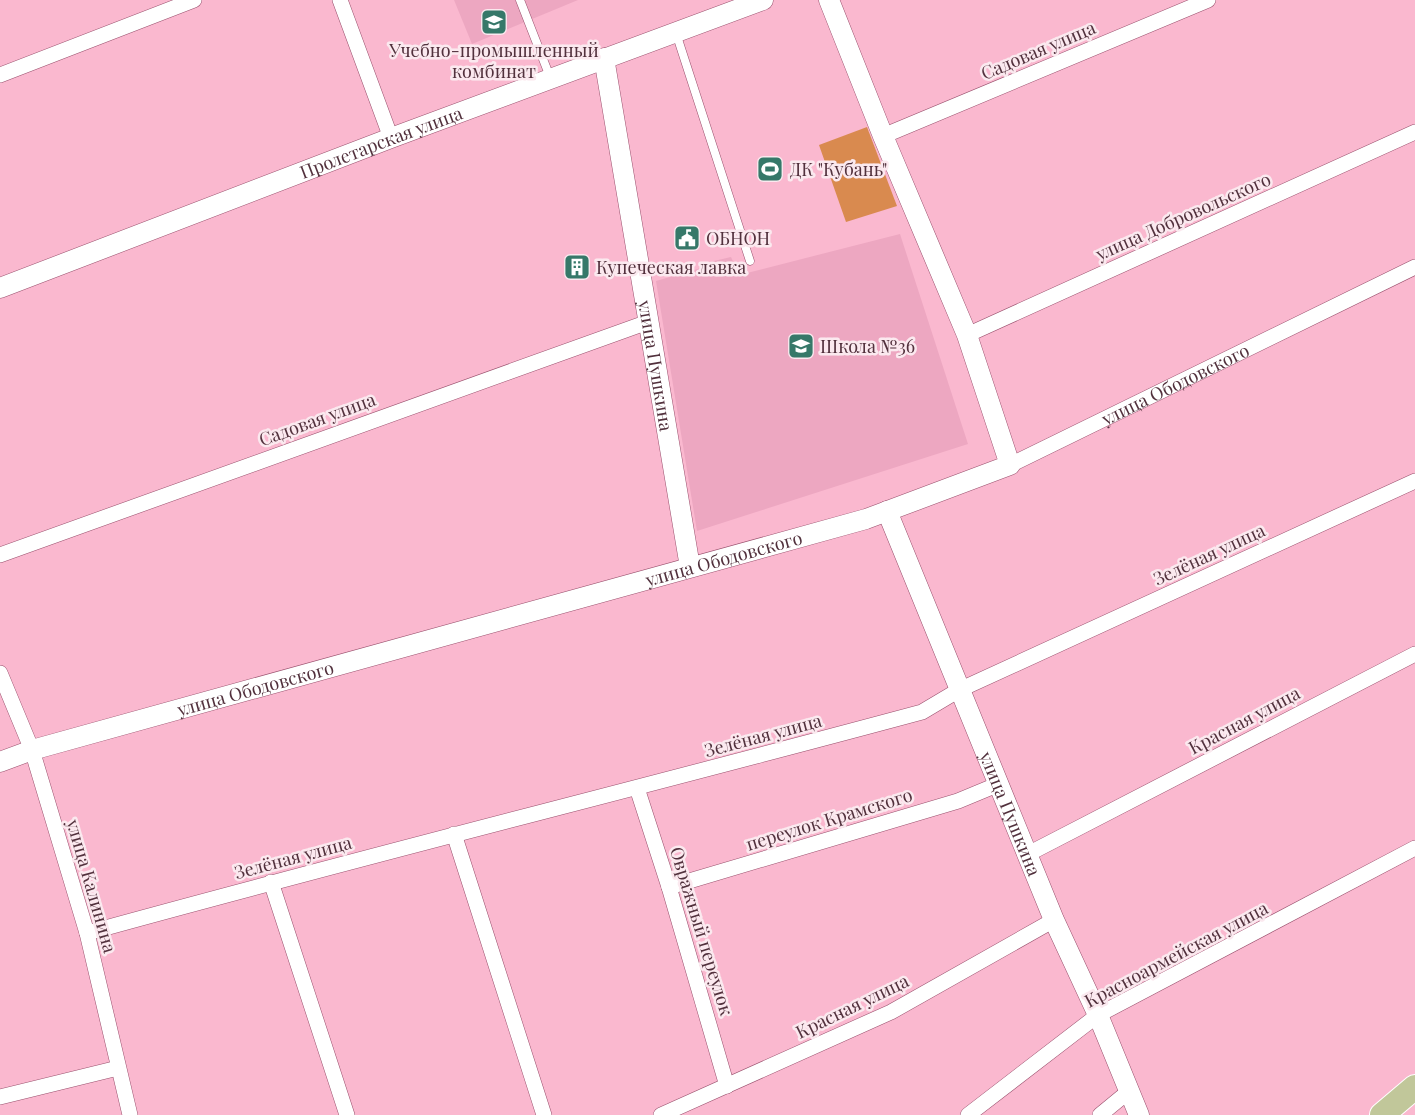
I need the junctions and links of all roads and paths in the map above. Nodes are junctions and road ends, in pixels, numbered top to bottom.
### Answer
1 (195, 0) edge
2 (340, 0) edge
3 (520, 0) edge
4 (763, 0) edge
5 (829, 0) edge
6 (1208, 0) edge
7 (676, 33) junction
8 (604, 58) junction
9 (0, 75) edge
10 (551, 78) junction
11 (1415, 132) edge
12 (883, 136) junction
13 (391, 138) junction
14 (750, 261) dead end
15 (1415, 267) edge
16 (0, 288) edge
17 (648, 322) junction
18 (967, 335) junction
19 (1010, 465) junction
20 (1415, 481) edge
21 (887, 511) junction
22 (0, 555) edge
23 (690, 567) junction
24 (1415, 654) edge
25 (0, 673) edge
26 (959, 690) junction
27 (32, 750) junction
28 (0, 762) edge
29 (999, 784) junction
30 (637, 788) junction
31 (454, 834) junction
32 (1415, 848) edge
33 (1028, 854) junction
34 (271, 882) junction
35 (669, 887) junction
36 (1054, 920) junction
37 (87, 933) junction
38 (1098, 1015) junction
39 (118, 1068) junction
40 (727, 1086) junction
41 (1415, 1087) edge
42 (1128, 1092) junction
43 (0, 1097) edge
44 (130, 1115) edge
45 (347, 1115) edge
46 (544, 1115) edge
47 (661, 1115) edge
48 (968, 1115) edge
49 (1100, 1115) edge
50 (1139, 1115) edge
51 (1382, 1115) edge

1 - 9 street
2 - 13 street
3 - 10 lane
4 - 7 street, Пролетарская улица
5 - 12 street
6 - 12 street, Садовая улица
7 - 8 street, Пролетарская улица
7 - 14 lane
8 - 10 street, Пролетарская улица
8 - 17 street, улица Пушкина
10 - 13 street, Пролетарская улица
11 - 18 street, улица Добровольского
12 - 18 street
13 - 16 street, Пролетарская улица
15 - 19 street, улица Ободовского
17 - 22 street, Садовая улица
17 - 23 street, улица Пушкина
18 - 19 street
19 - 21 street, улица Ободовского
20 - 26 street, Зелёная улица
21 - 23 street, улица Ободовского
21 - 26 street, улица Пушкина
23 - 27 street, улица Ободовского
24 - 33 street, Красная улица
25 - 27 street, улица Калинина
26 - 29 street, улица Пушкина
26 - 30 street, Зелёная улица
27 - 28 street, улица Ободовского
27 - 37 street, улица Калинина
29 - 33 street, улица Пушкина
29 - 35 street, переулок Крамского
30 - 31 street, Зелёная улица
30 - 35 street, Овражный переулок
31 - 34 street, Зелёная улица
31 - 46 street
32 - 38 street, Красноармейская улица
33 - 36 street, улица Пушкина
34 - 37 street, Зелёная улица
34 - 45 street
35 - 40 street, Овражный переулок
36 - 38 street, улица Пушкина
36 - 40 street, Красная улица
37 - 39 street, улица Калинина
38 - 42 street, улица Пушкина
38 - 48 street, Красноармейская улица
39 - 43 street
39 - 44 street, улица Калинина
40 - 47 street, Красная улица
41 - 51 main road
42 - 49 street
42 - 50 street, улица Пушкина

